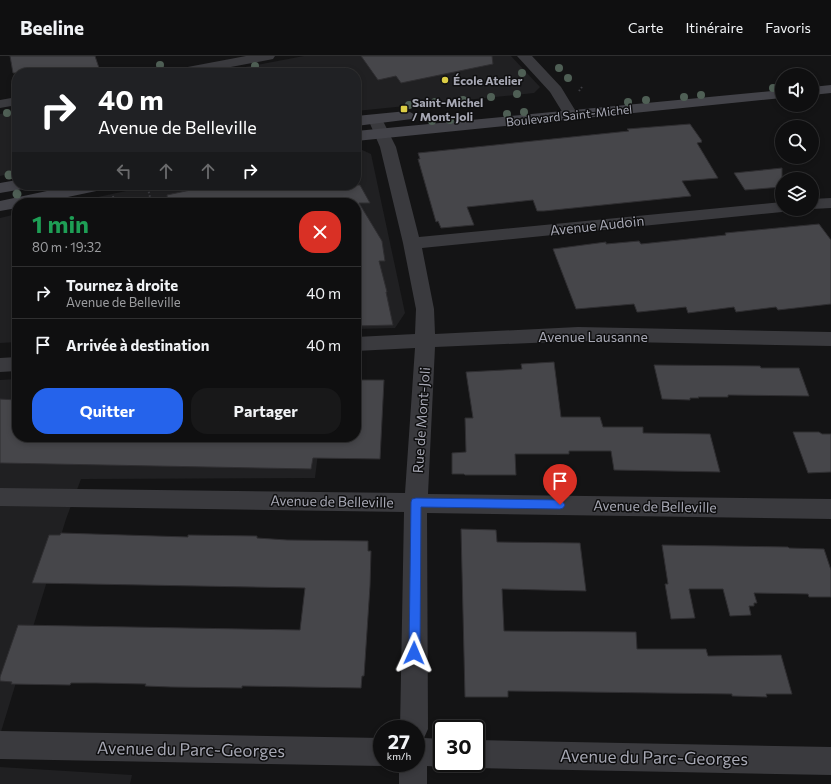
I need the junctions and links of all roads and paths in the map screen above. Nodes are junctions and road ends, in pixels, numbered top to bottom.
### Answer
1 (268, 56) edge
2 (524, 56) edge
3 (204, 68) edge
4 (831, 90) edge
5 (819, 91) edge
6 (575, 95) junction
7 (775, 95) edge
8 (12, 102) edge
9 (546, 102) dead end
10 (0, 104) edge
11 (419, 115) dead end
12 (571, 115) junction
13 (361, 122) edge
14 (378, 126) junction
15 (361, 134) edge
16 (12, 186) edge
17 (0, 188) edge
18 (76, 190) edge
19 (148, 190) edge
20 (150, 197) dead end
21 (38, 198) edge
22 (831, 202) edge
23 (12, 203) edge
24 (819, 203) edge
25 (0, 206) edge
26 (775, 208) edge
27 (412, 243) junction
28 (831, 339) edge
29 (426, 341) junction
30 (361, 344) edge
31 (12, 364) edge
32 (0, 365) edge
33 (0, 497) edge
34 (416, 502) junction
35 (831, 509) edge
36 (414, 720) edge
37 (0, 745) edge
38 (373, 752) edge
39 (485, 754) edge
40 (831, 761) edge
41 (413, 772) edge
42 (413, 784) edge

1 - 3 street
2 - 6 street
4 - 5 main road
6 - 9 main road, Boulevard Saint-Michel
6 - 12 street
7 - 12 main road, Boulevard Saint-Michel
8 - 10 street
11 - 14 main road, Boulevard Saint-Michel
12 - 14 main road, Boulevard Saint-Michel
13 - 14 main road, Boulevard Saint-Michel
14 - 15 main road, Boulevard Saint-Michel
14 - 27 street, Rue de Mont-Joli
16 - 17 main road
18 - 21 main road
19 - 20 path
22 - 24 street
23 - 25 main road
26 - 27 street, Avenue Audoin
27 - 29 street, Rue de Mont-Joli
28 - 29 street, Avenue Lausanne
29 - 30 street, Avenue Lausanne
29 - 34 street, Rue de Mont-Joli
31 - 32 street
33 - 34 street, Avenue de Belleville
34 - 35 street, Avenue de Belleville
34 - 36 street, Rue de Mont-Joli
37 - 38 street, Avenue du Parc-Georges
39 - 40 street, Avenue du Parc-Georges
41 - 42 street

